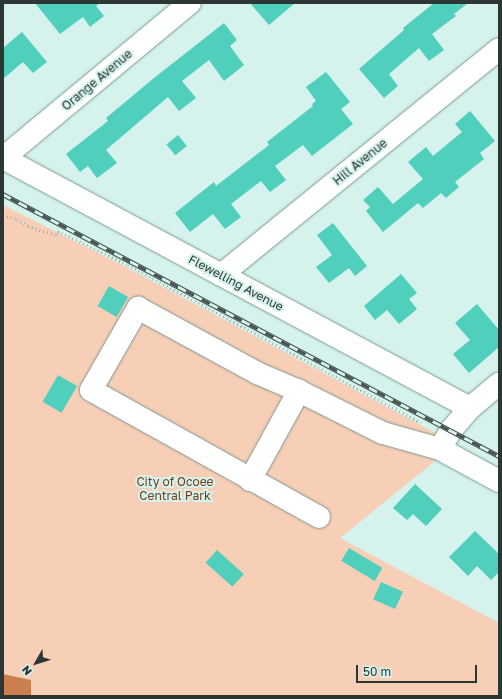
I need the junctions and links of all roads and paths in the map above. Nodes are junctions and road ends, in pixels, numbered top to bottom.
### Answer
1 (190, 3) edge
2 (499, 49) edge
3 (3, 158) edge
4 (3, 215) edge
5 (221, 275) junction
6 (499, 384) edge
7 (299, 391) junction
8 (470, 408) junction
9 (444, 443) junction
10 (250, 480) junction
11 (499, 481) edge
12 (319, 517) dead end

1 - 3 street, Orange Avenue
2 - 5 street, Hill Avenue
3 - 5 street, Flewelling Avenue
4 - 9 path
5 - 8 street, Flewelling Avenue
6 - 8 street
7 - 9 street
7 - 10 street
7 - 10 street
8 - 9 street
9 - 11 street
10 - 12 street

